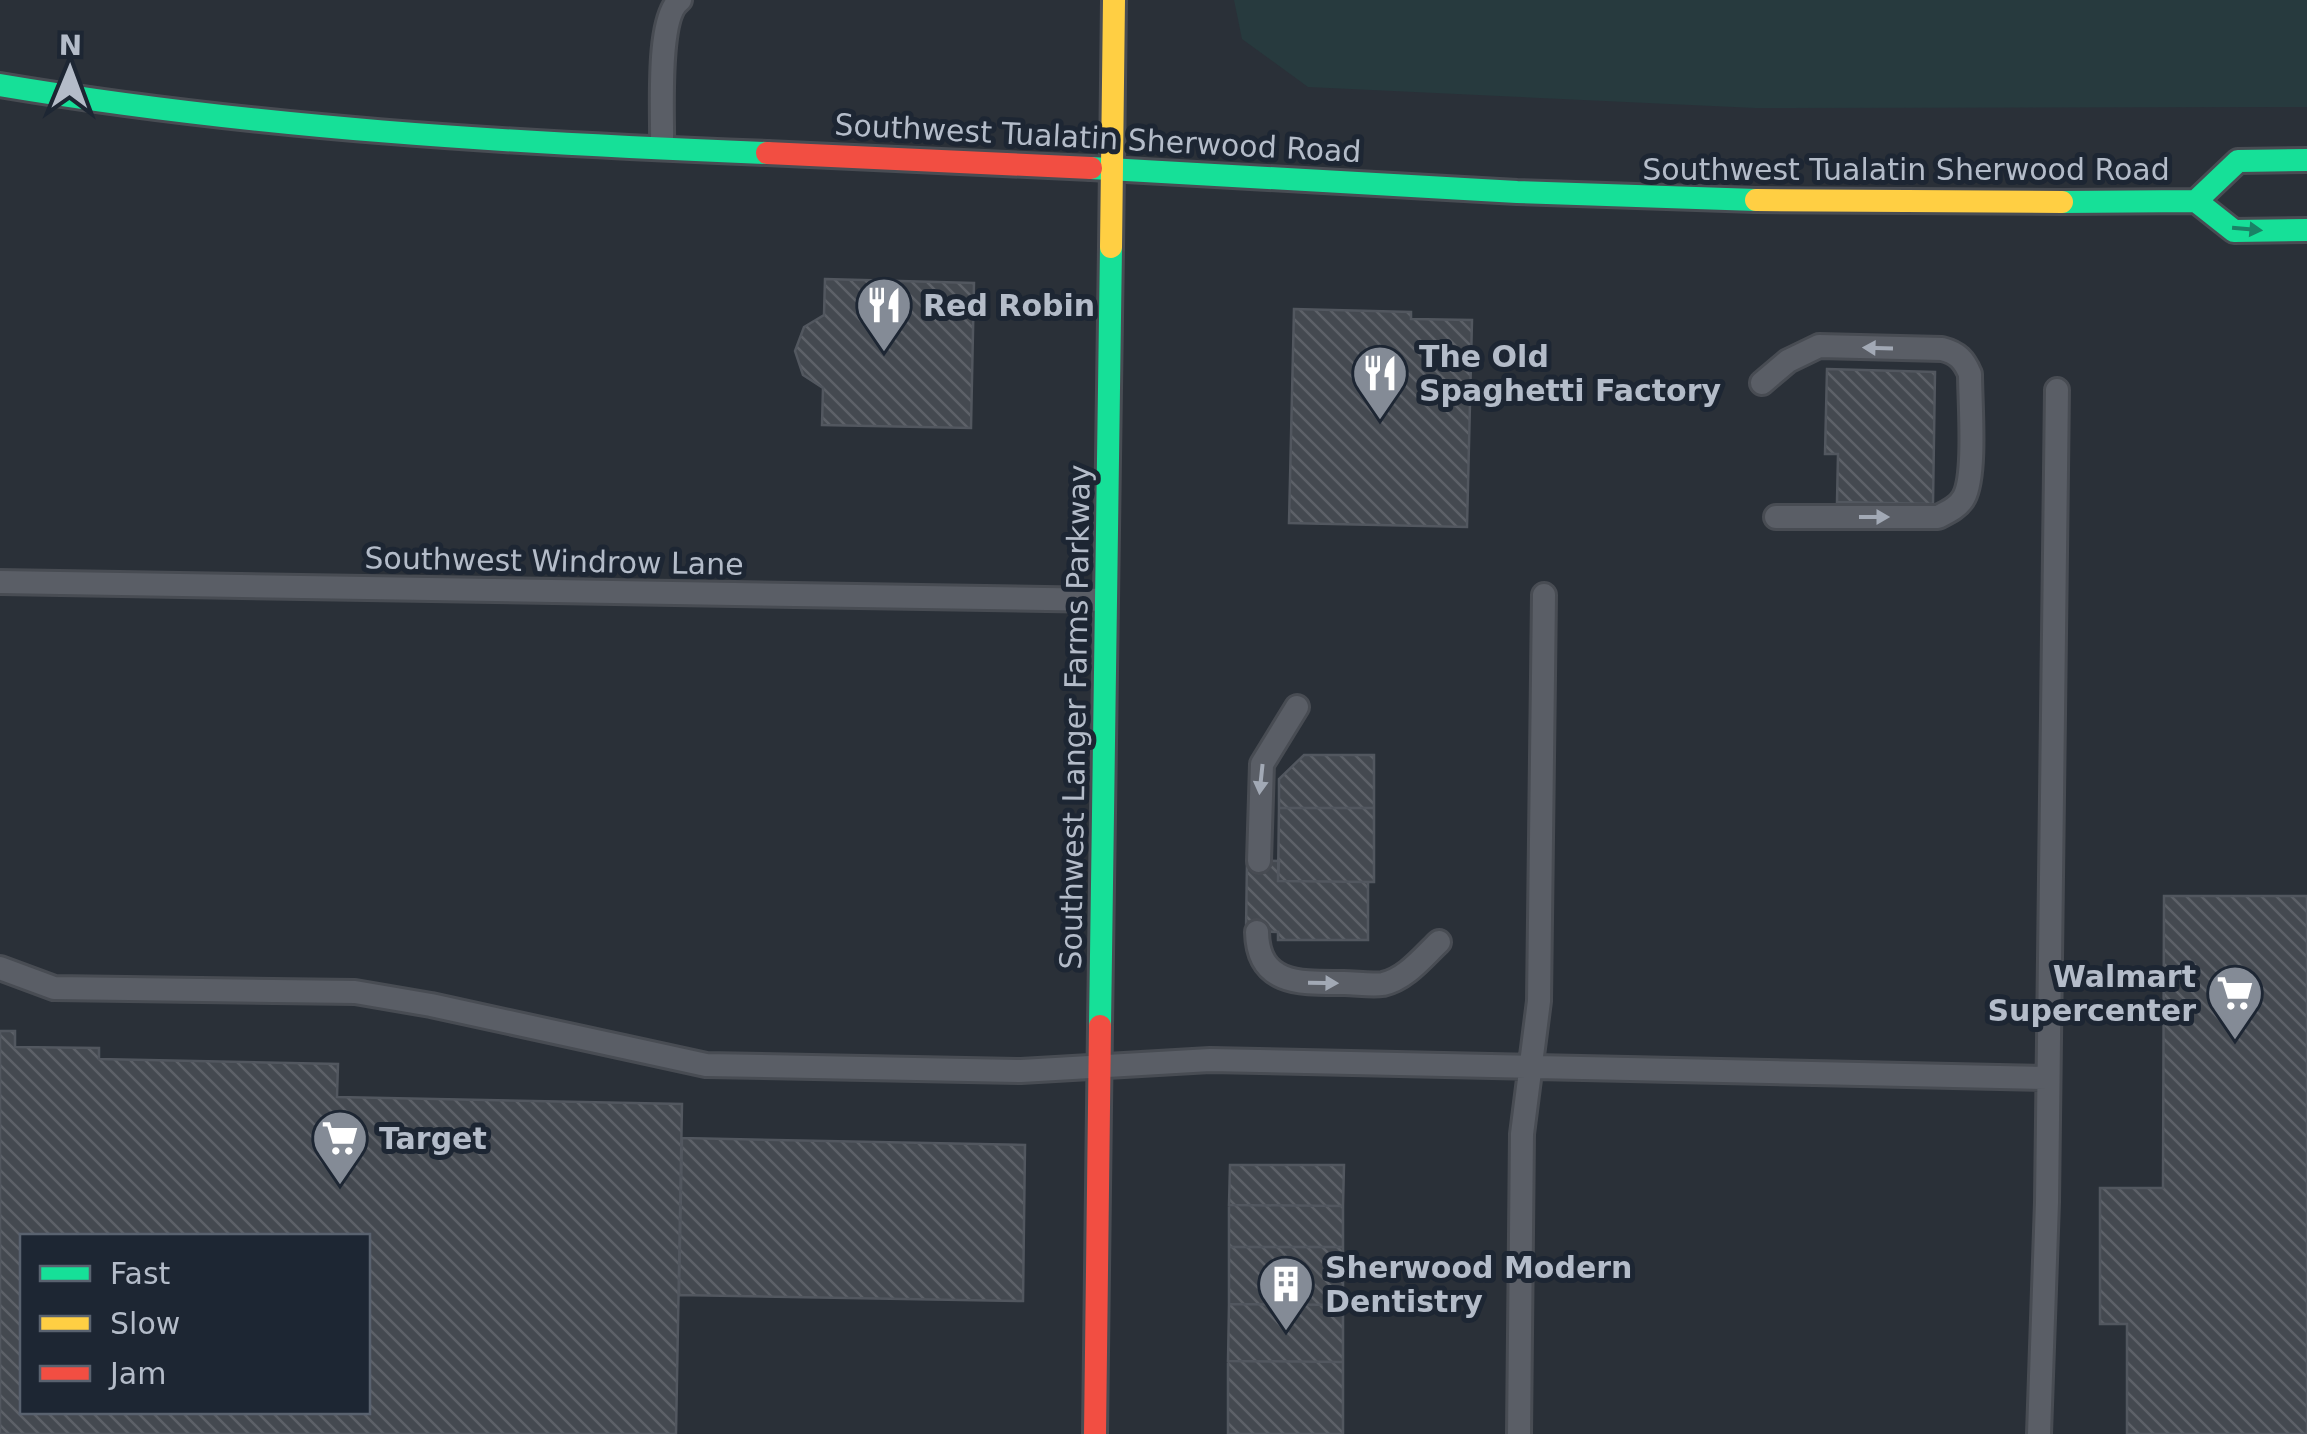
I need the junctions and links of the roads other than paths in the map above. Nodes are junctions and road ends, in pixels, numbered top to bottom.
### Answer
1 (680, 0) edge
2 (1114, 0) edge
3 (0, 85) edge
4 (662, 146) junction
5 (2307, 160) edge
6 (1114, 168) junction
7 (2196, 201) junction
8 (2307, 230) edge
9 (1762, 384) dead end
10 (2057, 390) dead end
11 (1776, 517) dead end
12 (0, 582) edge
13 (1544, 595) dead end
14 (1106, 600) junction
15 (1298, 707) dead end
16 (1259, 860) dead end
17 (1258, 932) dead end
18 (1439, 942) dead end
19 (0, 968) edge
20 (1099, 1066) junction
21 (1531, 1068) junction
22 (2048, 1078) junction
23 (1095, 1434) edge
24 (1519, 1434) edge
25 (2039, 1434) edge

1 - 4 lane
2 - 6 main road, Southwest Langer Farms Parkway
3 - 4 main road, Southwest Tualatin Sherwood Road
4 - 6 main road, Southwest Tualatin Sherwood Road
5 - 7 main road, Southwest Tualatin Sherwood Road
6 - 7 main road, Southwest Tualatin Sherwood Road
6 - 14 main road, Southwest Langer Farms Parkway
7 -> 8 main road, Southwest Tualatin Sherwood Road
11 -> 9 lane
10 - 22 lane
12 - 14 lane, Southwest Windrow Lane
13 - 21 lane
14 - 20 main road, Southwest Langer Farms Parkway
15 -> 16 lane
17 -> 18 lane
19 - 20 lane
20 - 21 lane
20 - 23 main road, Southwest Langer Farms Parkway
21 - 22 lane
21 - 24 lane
22 - 25 lane

